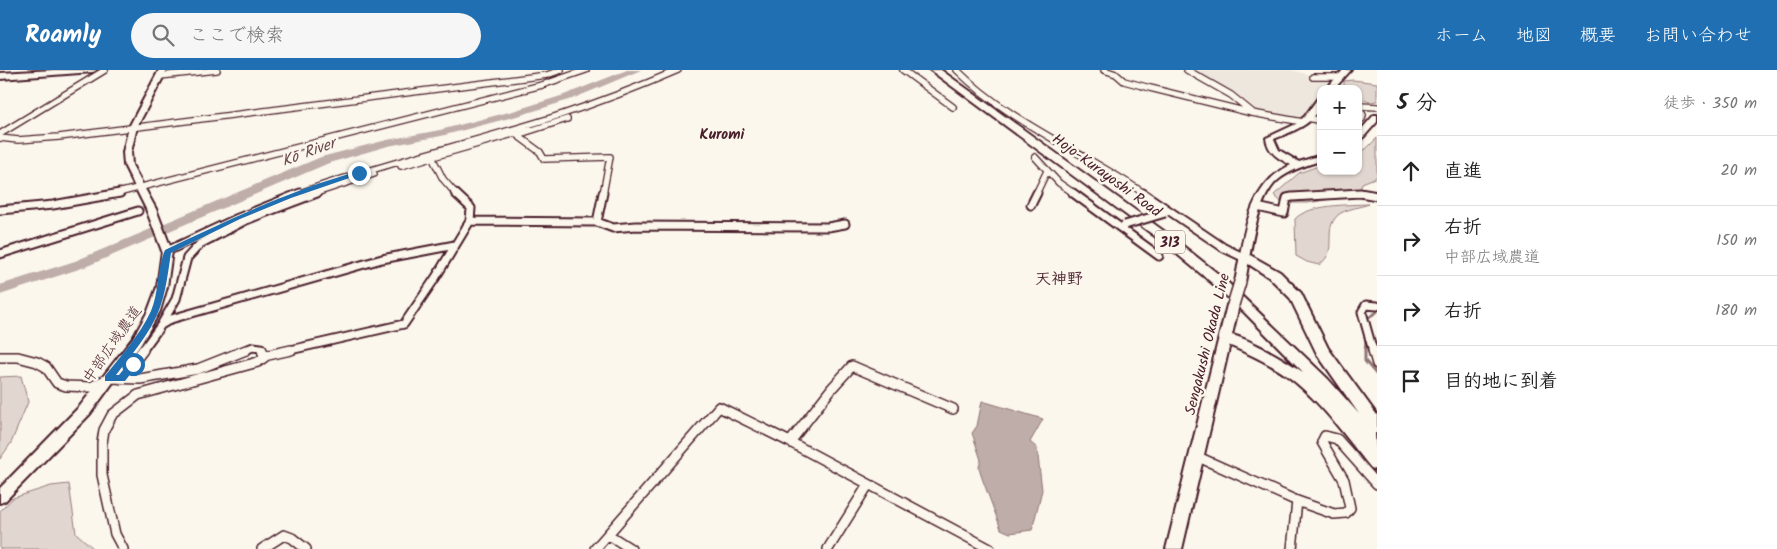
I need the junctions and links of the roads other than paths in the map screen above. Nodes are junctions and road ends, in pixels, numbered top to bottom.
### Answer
1 (93, 70) edge
2 (105, 70) edge
3 (217, 70) edge
4 (561, 70) edge
5 (586, 70) edge
6 (678, 70) edge
7 (903, 70) edge
8 (1104, 70) edge
9 (1187, 70) edge
10 (1346, 70) edge
11 (943, 72) edge
12 (162, 73) edge
13 (0, 76) edge
14 (1314, 77) dead end
15 (1340, 77) junction
16 (1333, 85) edge
17 (1219, 88) junction
18 (627, 92) junction
19 (1211, 103) junction
20 (1317, 105) edge
21 (1362, 106) edge
22 (953, 107) dead end
23 (1377, 107) edge
24 (1253, 113) junction
25 (556, 117) junction
26 (1377, 117) edge
27 (1306, 120) junction
28 (1317, 121) edge
29 (133, 127) junction
30 (517, 134) junction
31 (1362, 134) edge
32 (0, 136) edge
33 (432, 157) junction
34 (1035, 157) dead end
35 (1317, 159) edge
36 (1299, 165) junction
37 (1047, 171) junction
38 (140, 189) junction
39 (1377, 196) edge
40 (1031, 205) dead end
41 (1257, 207) junction
42 (0, 210) edge
43 (138, 211) dead end
44 (1168, 212) junction
45 (470, 221) junction
46 (597, 222) junction
47 (845, 224) dead end
48 (1123, 226) junction
49 (455, 245) junction
50 (168, 252) junction
51 (0, 254) edge
52 (1159, 256) dead end
53 (1245, 258) junction
54 (1377, 306) edge
55 (161, 326) junction
56 (1226, 338) junction
57 (266, 356) junction
58 (0, 357) edge
59 (1377, 364) edge
60 (115, 378) junction
61 (953, 409) dead end
62 (1377, 427) edge
63 (1377, 436) edge
64 (790, 442) junction
65 (1377, 446) edge
66 (1196, 456) junction
67 (1377, 463) edge
68 (1377, 484) edge
69 (868, 485) junction
70 (0, 497) edge
71 (1297, 501) junction
72 (609, 535) junction
73 (123, 549) edge
74 (262, 549) edge
75 (306, 549) edge
76 (594, 549) edge
77 (631, 549) edge
78 (828, 549) edge
79 (990, 549) edge
80 (1174, 549) edge
81 (1292, 549) edge

1 - 13 main road
2 - 32 street
3 - 12 street
4 - 29 street
5 - 38 street
6 - 18 street
7 - 22 street
8 - 19 street
9 - 17 street
10 - 15 main road
11 - 44 street
11 - 63 highway, Hojo-Kurayoshi Road / 313
11 - 65 highway, Hojo-Kurayoshi Road / 313
12 - 29 main road
14 - 15 street
15 - 16 main road
17 - 19 street
17 - 24 street
18 - 25 street
18 - 30 street
19 - 24 street
20 - 27 main road
21 - 23 street
24 - 27 street
25 - 30 street
25 - 50 street
26 - 31 main road
27 - 28 street
27 - 36 main road
29 - 32 street
29 - 38 main road
30 - 33 street
30 - 46 street
33 - 45 street
33 - 55 street
34 - 37 street
35 - 36 main road, Sengakushi Okada Line
36 - 41 main road, Sengakushi Okada Line
37 - 40 street
37 - 48 street
38 - 42 street
38 - 50 main road
39 - 41 street
41 - 53 main road, Sengakushi Okada Line
43 - 51 street
44 - 48 street, bridge
44 - 53 street
45 - 46 street
45 - 49 street
46 - 47 street
48 - 52 street
49 - 55 street
49 - 57 street
50 - 60 main road, 中部広域農道
53 - 56 main road, Sengakushi Okada Line, bridge
53 - 62 highway
54 - 59 street
55 - 60 street
56 - 66 main road, Sengakushi Okada Line
56 - 67 highway
57 - 60 street
57 - 73 street
58 - 60 street
60 - 70 main road, 中部広域農道
61 - 64 street
64 - 69 street
64 - 72 street
66 - 71 street
66 - 80 main road, Sengakushi Okada Line
68 - 71 street
69 - 78 street
69 - 79 street
71 - 81 street
72 - 76 street
72 - 77 street
74 - 75 street

